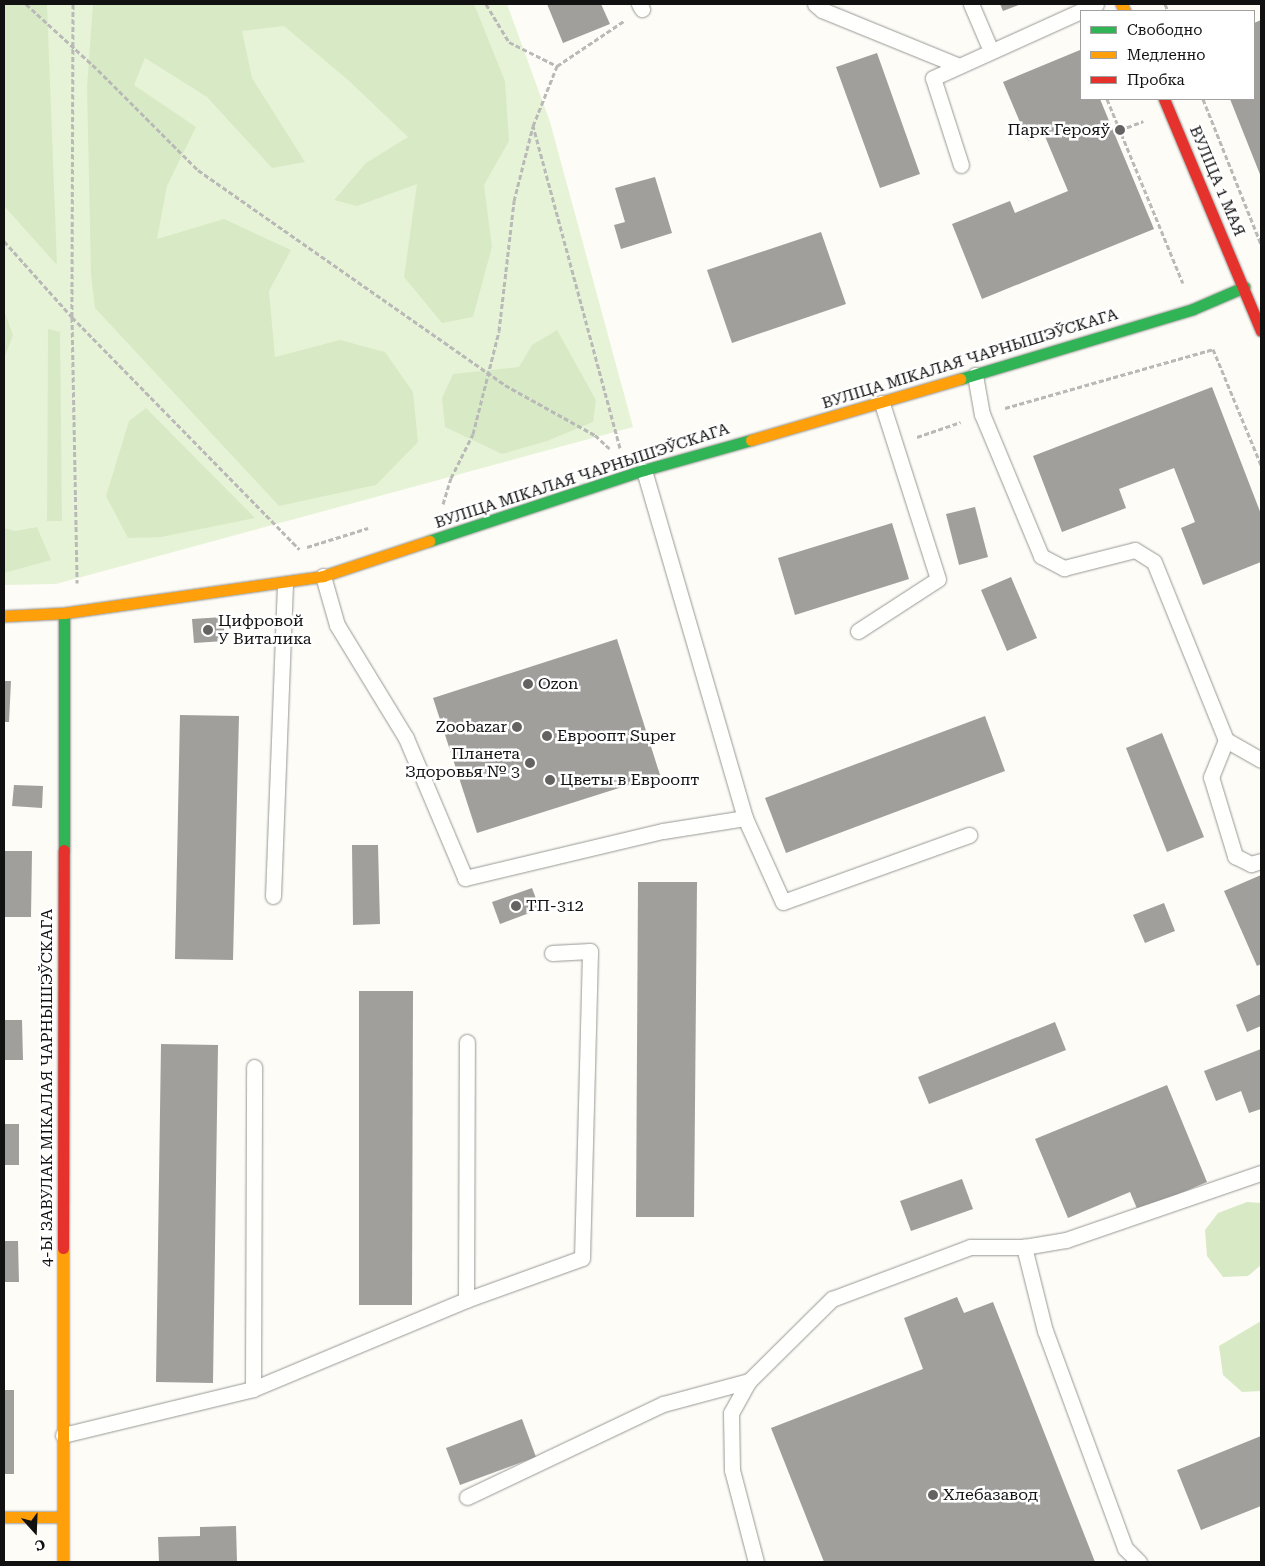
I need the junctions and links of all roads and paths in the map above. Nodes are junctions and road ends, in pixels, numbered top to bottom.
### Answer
1 (26, 4) edge
2 (72, 4) edge
3 (486, 4) edge
4 (815, 4) edge
5 (972, 4) edge
6 (1096, 4) edge
7 (640, 6) edge
8 (1083, 10) edge
9 (1080, 11) edge
10 (72, 46) junction
11 (991, 51) junction
12 (557, 66) junction
13 (959, 66) junction
14 (1107, 100) edge
15 (1164, 100) edge
16 (1203, 100) edge
17 (533, 126) junction
18 (961, 166) dead end
19 (4, 241) edge
20 (1261, 244) edge
21 (1183, 283) dead end
22 (1244, 288) junction
23 (1258, 314) edge
24 (72, 317) junction
25 (1261, 331) edge
26 (488, 372) junction
27 (975, 375) junction
28 (882, 403) junction
29 (982, 414) junction
30 (895, 445) junction
31 (612, 452) junction
32 (603, 455) dead end
33 (1261, 464) edge
34 (644, 470) junction
35 (452, 501) dead end
36 (443, 504) junction
37 (434, 507) dead end
38 (371, 526) dead end
39 (299, 549) junction
40 (290, 551) dead end
41 (323, 576) junction
42 (285, 584) junction
43 (77, 590) dead end
44 (64, 614) junction
45 (4, 616) edge
46 (858, 631) dead end
47 (1226, 740) junction
48 (1261, 760) edge
49 (744, 818) junction
50 (969, 835) dead end
51 (1261, 861) edge
52 (273, 896) dead end
53 (552, 953) dead end
54 (467, 1042) dead end
55 (254, 1067) dead end
56 (1261, 1173) edge
57 (1024, 1247) junction
58 (466, 1300) junction
59 (749, 1380) junction
60 (253, 1389) junction
61 (63, 1434) junction
62 (467, 1497) dead end
63 (4, 1517) edge
64 (63, 1517) junction
65 (63, 1562) edge
66 (756, 1562) edge
67 (1139, 1562) edge

1 - 10 path
2 - 10 path
3 - 12 path
4 - 13 lane
5 - 11 lane
6 - 8 lane
7 - 12 path
9 - 11 lane
10 - 24 path
10 - 26 path
11 - 13 lane
12 - 17 path
13 - 18 lane
14 - 21 path
15 - 22 street, ВУЛІЦА 1 МАЯ
16 - 20 path
17 - 26 path
17 - 31 path
19 - 24 path
22 - 23 street, ВУЛІЦА 1 МАЯ
22 - 27 street, ВУЛІЦА МІКАЛАЯ ЧАРНЫШЭЎСКАГА
23 - 25 street, ВУЛІЦА 1 МАЯ
24 - 39 path
24 - 43 path
26 - 31 path
26 - 36 path
27 - 28 street, ВУЛІЦА МІКАЛАЯ ЧАРНЫШЭЎСКАГА
27 - 29 lane
28 - 30 lane
28 - 34 street, ВУЛІЦА МІКАЛАЯ ЧАРНЫШЭЎСКАГА
29 - 30 path
29 - 33 path
29 - 47 lane
30 - 46 lane
31 - 32 path
34 - 41 street, ВУЛІЦА МІКАЛАЯ ЧАРНЫШЭЎСКАГА
34 - 49 lane
35 - 36 path
36 - 37 path
38 - 39 path
39 - 40 path
39 - 41 path
41 - 42 street, ВУЛІЦА МІКАЛАЯ ЧАРНЫШЭЎСКАГА
41 - 49 lane
42 - 44 street, ВУЛІЦА МІКАЛАЯ ЧАРНЫШЭЎСКАГА
42 - 52 lane
44 - 45 street, ВУЛІЦА МІКАЛАЯ ЧАРНЫШЭЎСКАГА
44 - 61 street, 4-Ы ЗАВУЛАК МІКАЛАЯ ЧАРНЫШЭЎСКАГА
47 - 48 lane
47 - 51 lane
49 - 50 lane
53 - 58 lane
54 - 58 lane
55 - 60 lane
56 - 57 lane
57 - 59 lane
57 - 67 lane
58 - 60 lane
59 - 62 lane
59 - 66 lane
60 - 61 lane
61 - 64 street, 4-Ы ЗАВУЛАК МІКАЛАЯ ЧАРНЫШЭЎСКАГА
63 - 64 street
64 - 65 street, 4-Ы ЗАВУЛАК МІКАЛАЯ ЧАРНЫШЭЎСКАГА

